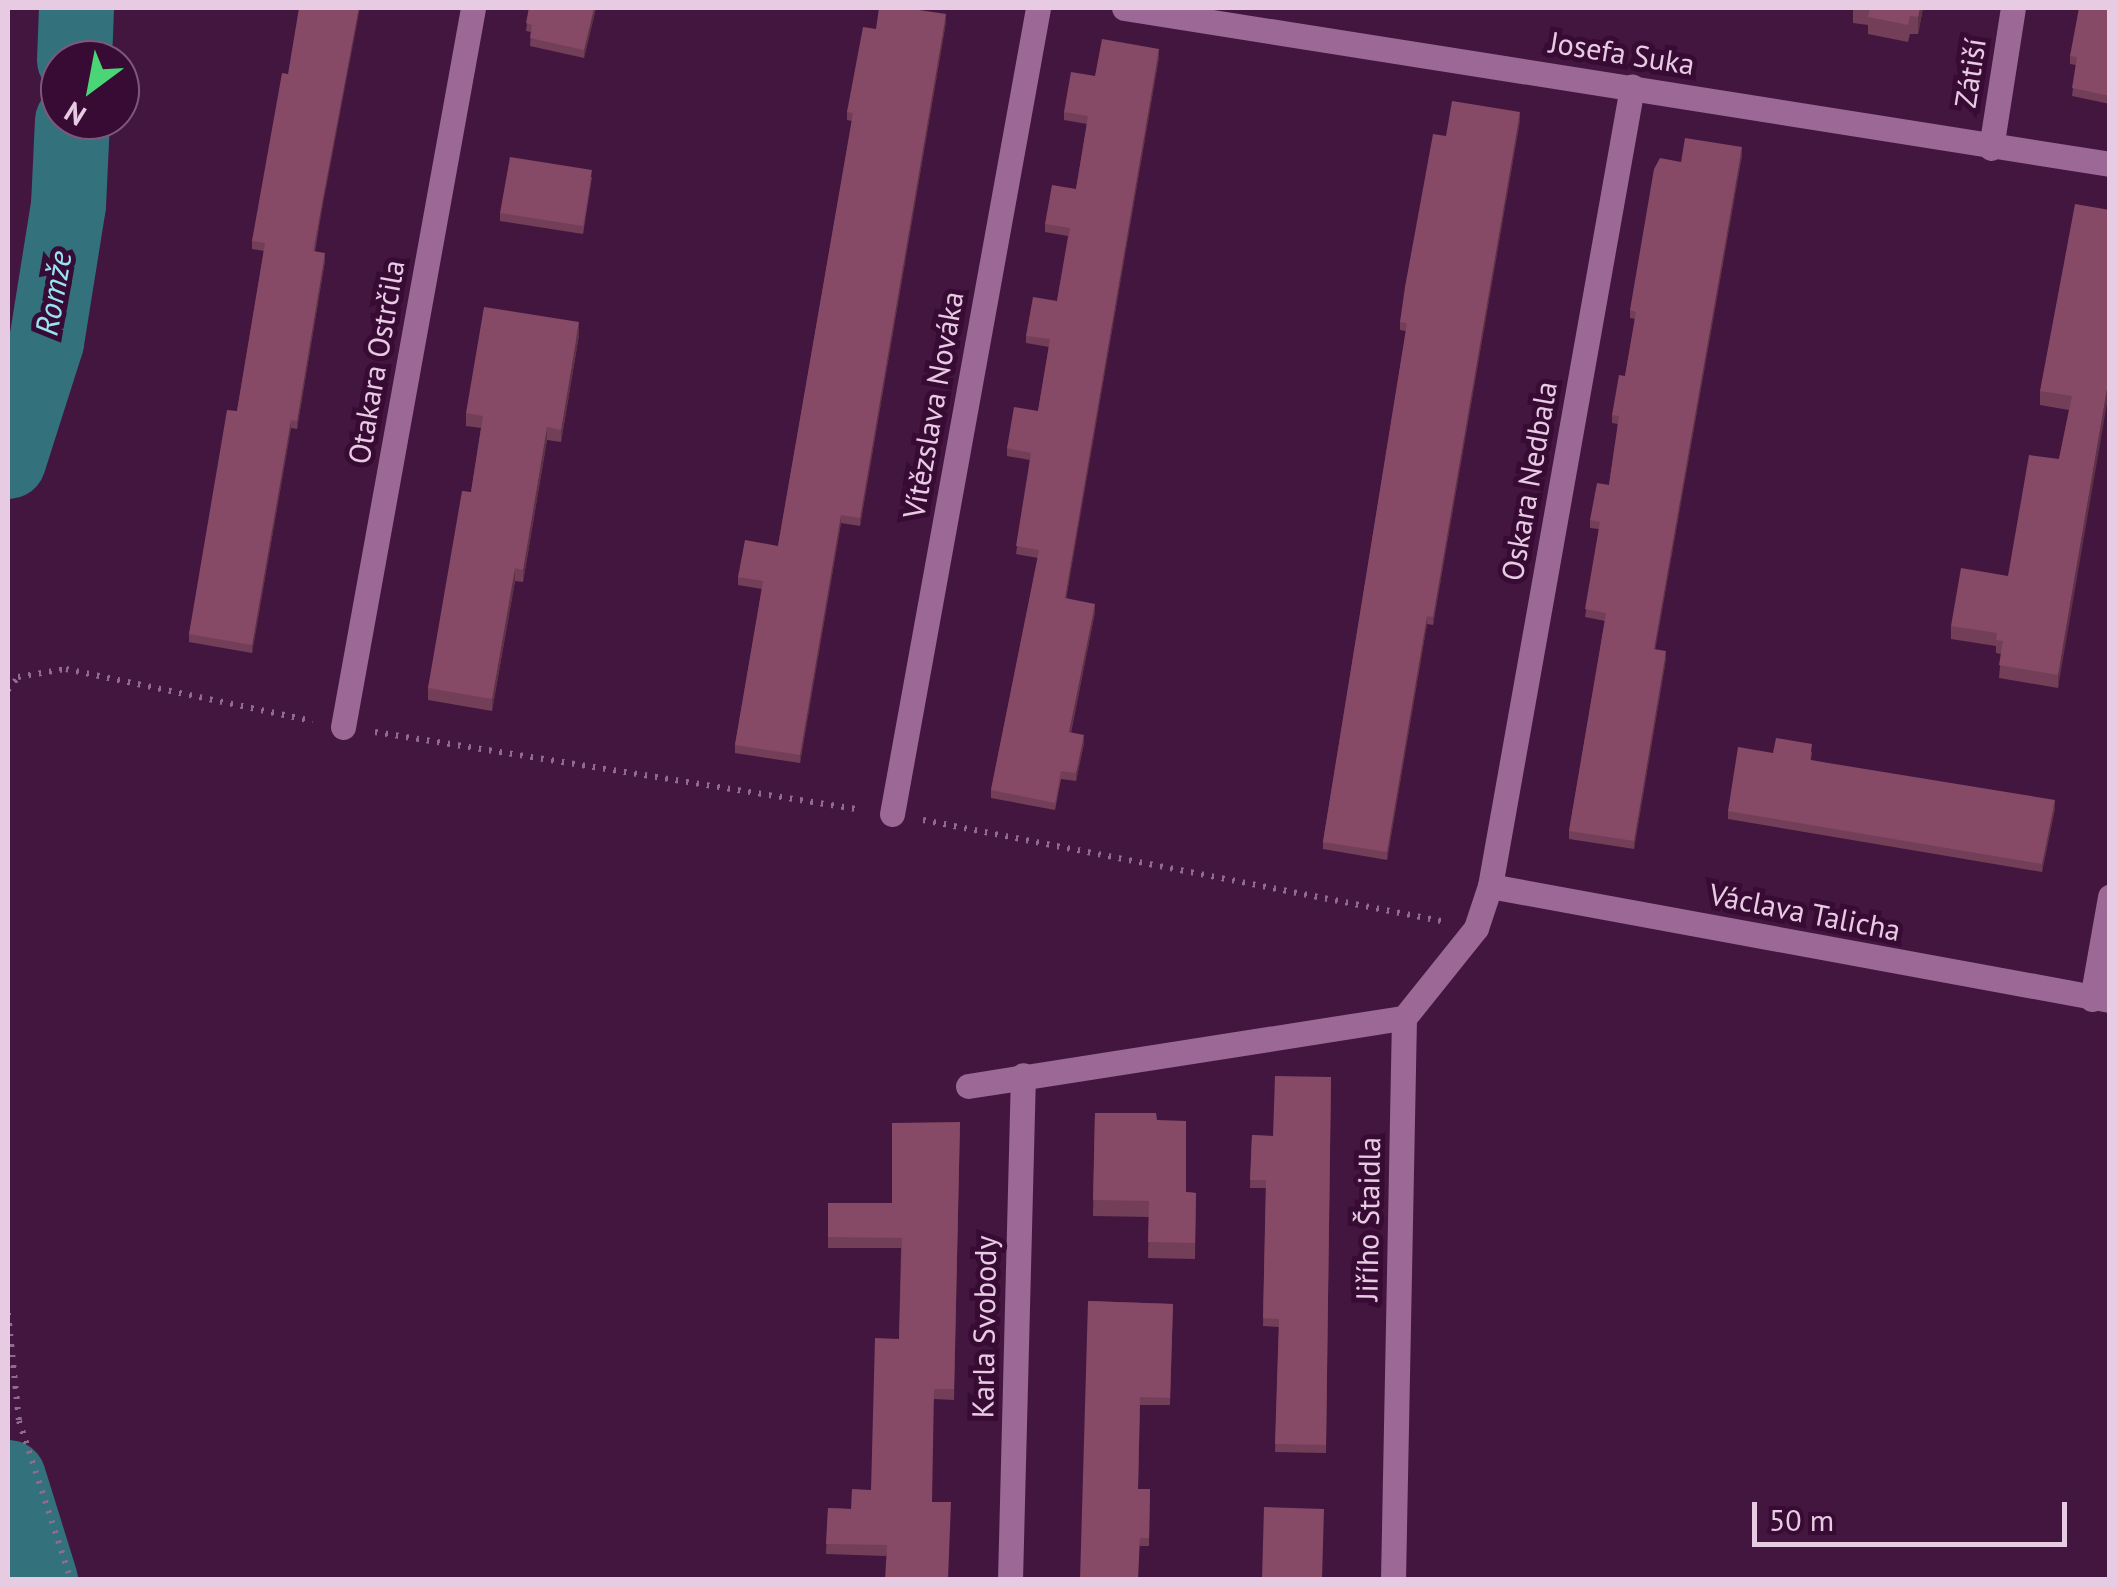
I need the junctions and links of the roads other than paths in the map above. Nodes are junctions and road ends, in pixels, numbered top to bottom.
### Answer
1 (473, 8) edge
2 (1038, 8) edge
3 (1124, 8) edge
4 (2012, 8) edge
5 (1632, 87) junction
6 (1991, 148) junction
7 (2110, 164) edge
8 (343, 727) road end
9 (892, 814) road end
10 (1490, 886) junction
11 (2110, 897) edge
12 (2101, 1000) edge
13 (1404, 1018) junction
14 (1023, 1075) junction
15 (968, 1086) dead end
16 (1010, 1580) edge
17 (1394, 1580) edge

1 - 8 street, Otakara Ostrčila
2 - 9 street, Vítězslava Nováka
3 - 5 street, Josefa Suka
4 - 6 street, Zátiší
5 - 6 street, Josefa Suka
5 - 10 street, Oskara Nedbala
6 - 7 street, Josefa Suka
10 - 12 street, Václava Talicha
10 - 13 street
11 - 12 street
13 - 14 street
13 - 17 street, Jiřího Štaidla
14 - 15 street
14 - 16 street, Karla Svobody

